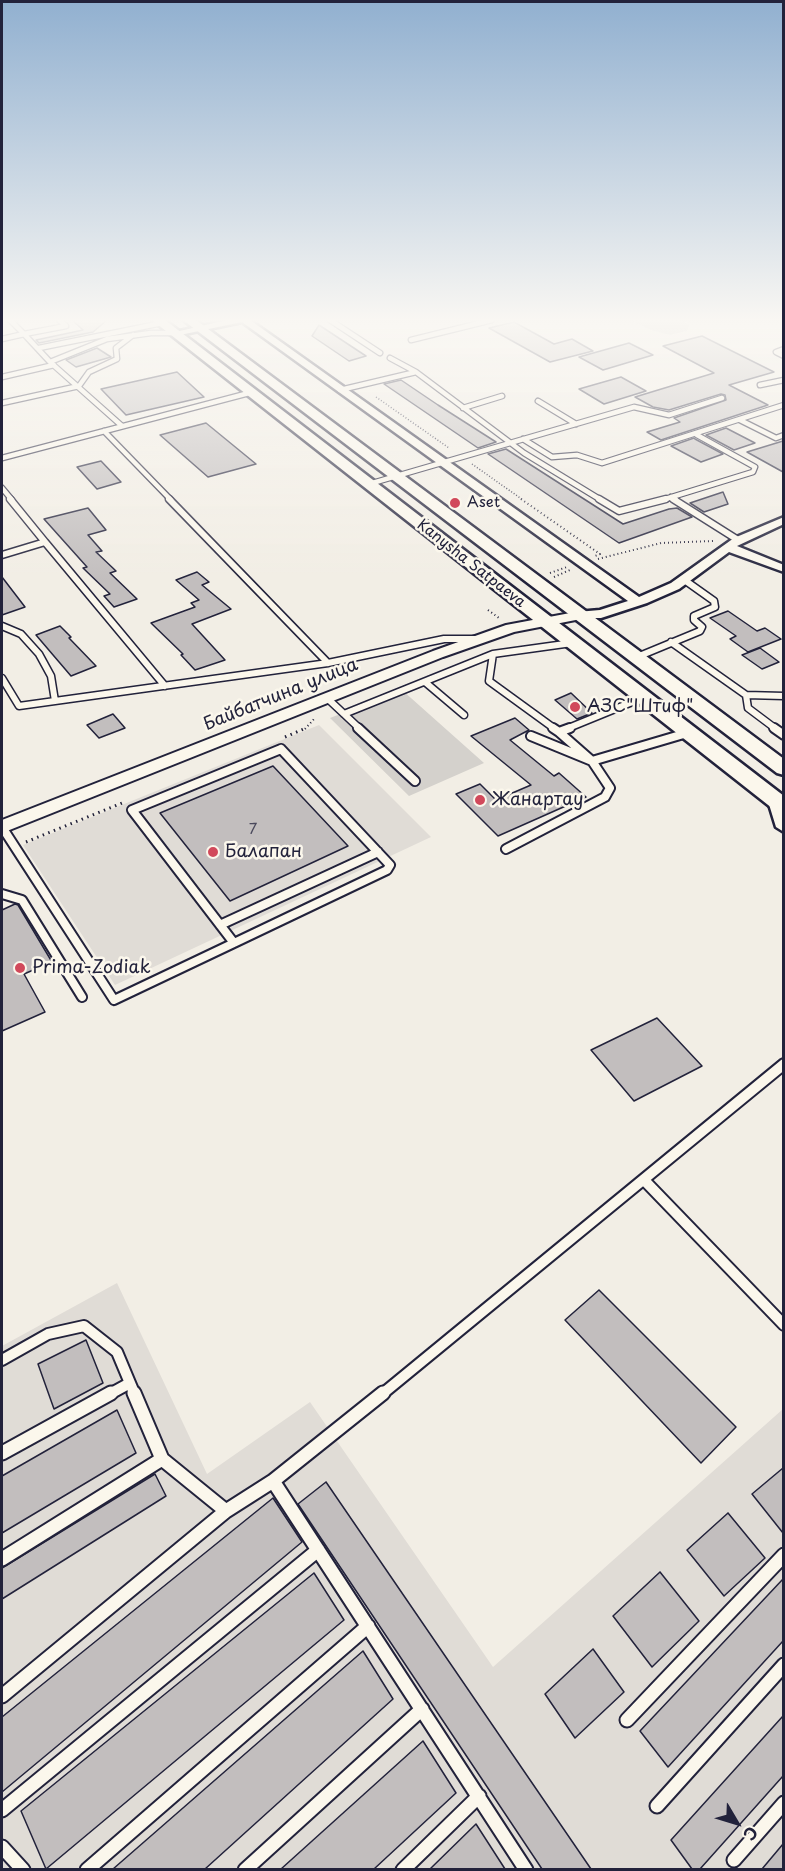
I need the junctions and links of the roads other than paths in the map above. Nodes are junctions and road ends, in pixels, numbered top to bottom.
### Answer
1 (102, 407) edge
2 (194, 407) edge
3 (268, 407) edge
4 (306, 407) edge
5 (364, 407) edge
6 (548, 407) edge
7 (633, 407) edge
8 (641, 407) edge
9 (693, 407) edge
10 (776, 407) edge
11 (463, 408) edge
12 (740, 420) junction
13 (576, 424) junction
14 (122, 426) junction
15 (104, 431) junction
16 (697, 435) junction
17 (783, 435) edge
18 (524, 439) junction
19 (509, 443) junction
20 (552, 457) junction
21 (2, 458) edge
22 (536, 461) junction
23 (441, 463) junction
24 (398, 476) junction
25 (369, 484) junction
26 (2, 488) edge
27 (671, 497) junction
28 (783, 520) edge
29 (45, 542) junction
30 (733, 544) junction
31 (2, 555) edge
32 (783, 568) edge
33 (683, 579) junction
34 (637, 602) junction
35 (580, 615) junction
36 (544, 621) junction
37 (2, 626) edge
38 (480, 639) junction
39 (671, 642) junction
40 (572, 643) junction
41 (493, 654) junction
42 (637, 657) junction
43 (328, 663) junction
44 (2, 678) edge
45 (425, 682) junction
46 (165, 686) junction
47 (746, 695) junction
48 (781, 695) edge
49 (327, 698) junction
50 (642, 698) junction
51 (55, 701) junction
52 (344, 714) junction
53 (465, 715) dead end
54 (559, 732) junction
55 (687, 733) junction
56 (783, 735) edge
57 (531, 736) dead end
58 (592, 761) junction
59 (783, 769) edge
60 (415, 781) dead end
61 (779, 804) edge
62 (2, 827) edge
63 (783, 827) edge
64 (506, 849) dead end
65 (378, 852) junction
66 (2, 894) edge
67 (220, 925) junction
68 (234, 943) junction
69 (82, 998) dead end
70 (783, 1064) edge
71 (644, 1180) junction
72 (783, 1325) edge
73 (2, 1360) edge
74 (130, 1383) junction
75 (2, 1453) edge
76 (162, 1459) junction
77 (273, 1481) junction
78 (226, 1511) junction
79 (318, 1550) junction
80 (783, 1555) edge
81 (2, 1559) edge
82 (368, 1626) junction
83 (783, 1665) edge
84 (2, 1696) edge
85 (422, 1709) junction
86 (627, 1720) dead end
87 (479, 1796) junction
88 (783, 1803) edge
89 (657, 1806) dead end
90 (2, 1809) edge
91 (2, 1847) edge
92 (734, 1860) dead end
93 (23, 1869) edge
94 (87, 1869) edge
95 (245, 1869) edge
96 (403, 1869) edge
97 (526, 1869) edge

1 - 14 lane
2 - 14 lane
3 - 25 main road, Kanysha Satpaeva
4 - 24 main road, Kanysha Satpaeva
5 - 23 street
6 - 13 lane
7 - 13 lane
8 - 9 lane
10 - 12 lane
11 - 19 lane
12 - 16 lane
12 - 17 lane
13 - 18 lane
14 - 15 lane
15 - 21 lane
15 - 43 lane
16 - 20 lane
16 - 27 lane
18 - 19 lane
18 - 20 lane
19 - 22 lane
19 - 23 lane
20 - 22 lane
22 - 27 lane
23 - 24 lane
23 - 34 street
24 - 25 lane
24 - 35 main road, Kanysha Satpaeva
25 - 36 main road, Kanysha Satpaeva
26 - 29 lane
27 - 30 lane
28 - 30 street
29 - 31 lane
29 - 46 lane
30 - 32 street
30 - 33 street
33 - 34 street
33 - 39 lane
34 - 35 street
35 - 36 street, Байбатчина улица
35 - 42 main road, Kanysha Satpaeva
36 - 38 street, Байбатчина улица
36 - 40 main road, Kanysha Satpaeva
37 - 51 lane
38 - 43 lane
38 - 49 street, Байбатчина улица
39 - 42 lane
39 - 47 lane
40 - 41 lane
40 - 50 main road, Kanysha Satpaeva
41 - 45 lane
41 - 54 lane
42 - 59 main road, Kanysha Satpaeva
43 - 46 lane
44 - 51 lane
45 - 52 lane
45 - 53 lane
46 - 51 lane
47 - 48 lane
47 - 56 lane
49 - 52 lane
49 - 62 street, Байбатчина улица
50 - 54 lane
50 - 55 main road, Kanysha Satpaeva
52 - 60 lane
54 - 58 lane
55 - 58 lane
55 - 61 main road, Kanysha Satpaeva
57 - 58 lane
58 - 64 lane
61 - 63 street
62 - 68 lane
65 - 67 lane
65 - 67 lane
65 - 68 lane
66 - 69 lane
67 - 68 lane
70 - 71 lane
71 - 72 lane
71 - 77 lane
73 - 74 lane
74 - 75 lane
74 - 76 lane
76 - 78 lane
76 - 81 lane
77 - 78 lane
77 - 79 lane
78 - 84 lane
79 - 82 lane
79 - 90 lane
80 - 86 lane
82 - 85 lane
82 - 94 lane
83 - 89 lane
85 - 87 lane
85 - 95 lane
87 - 96 lane
87 - 97 lane
88 - 92 lane
91 - 93 lane

